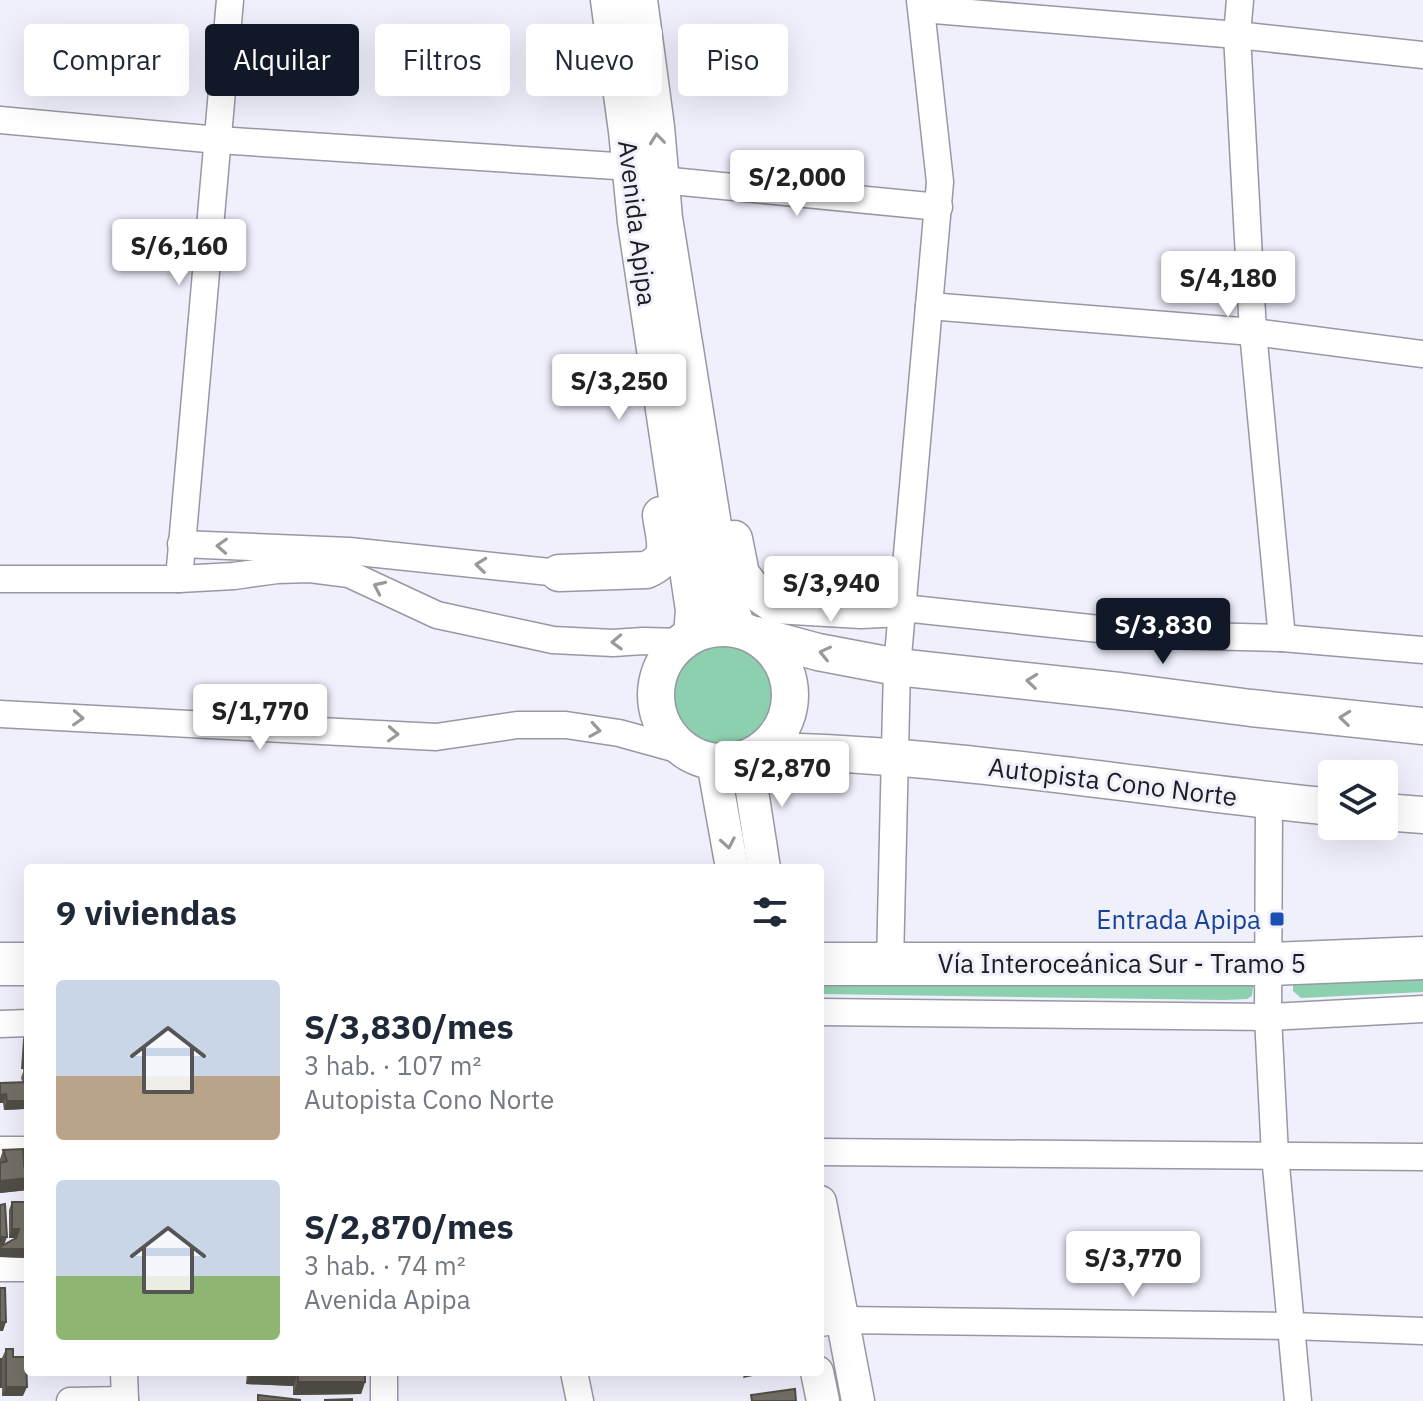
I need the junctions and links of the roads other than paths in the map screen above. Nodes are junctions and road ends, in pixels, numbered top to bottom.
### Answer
1 (230, 0) edge
2 (609, 0) edge
3 (639, 0) edge
4 (1240, 0) edge
5 (921, 4) edge
6 (1237, 35) junction
7 (1423, 55) edge
8 (0, 120) edge
9 (218, 140) junction
10 (646, 173) junction
11 (939, 207) junction
12 (653, 241) junction
13 (929, 306) junction
14 (1253, 332) junction
15 (1423, 354) edge
16 (181, 544) junction
17 (559, 573) joint
18 (0, 579) edge
19 (179, 579) junction
20 (903, 608) junction
21 (746, 632) junction
22 (1282, 638) junction
23 (687, 639) junction
24 (1423, 650) edge
25 (897, 667) junction
26 (0, 714) edge
27 (1423, 726) edge
28 (726, 756) junction
29 (894, 757) junction
30 (1269, 800) junction
31 (1318, 805) edge
32 (1398, 813) edge
33 (1423, 815) edge
34 (732, 864) edge
35 (763, 864) edge
36 (1423, 958) edge
37 (890, 963) junction
38 (0, 964) edge
39 (24, 964) edge
40 (824, 964) edge
41 (1270, 964) junction
42 (1423, 1009) edge
43 (824, 1012) edge
44 (1268, 1017) junction
45 (24, 1023) edge
46 (0, 1024) edge
47 (0, 1150) edge
48 (24, 1150) edge
49 (824, 1152) edge
50 (1275, 1155) junction
51 (1423, 1157) edge
52 (824, 1245) edge
53 (0, 1268) edge
54 (24, 1268) edge
55 (831, 1321) edge
56 (1292, 1326) junction
57 (1423, 1331) edge
58 (124, 1376) edge
59 (384, 1376) edge
60 (575, 1376) edge
61 (818, 1376) edge
62 (125, 1400) edge
63 (70, 1401) edge
64 (384, 1401) edge
65 (580, 1401) edge
66 (823, 1401) edge
67 (858, 1401) edge
68 (1298, 1401) edge

1 - 9 street
2 - 10 main road, Avenida Apipa
10 -> 3 main road, Avenida Apipa
4 - 6 street
5 - 6 street
5 - 11 street
6 - 7 street
6 - 14 street
8 - 9 street
9 - 10 street
9 - 16 street
10 - 11 street
10 - 12 main road, Avenida Apipa
11 - 13 street
12 - 17 main road
12 - 20 main road
12 - 21 main road, Avenida Apipa
12 - 23 main road, Avenida Apipa
13 - 14 street
13 - 20 street
14 - 15 street
14 - 22 street
17 -> 16 street
16 - 19 street
18 - 19 street
23 -> 19 street
20 - 22 street
20 - 25 street
21 - 23 main road
25 -> 21 main road
21 - 28 main road
22 - 24 street
23 - 28 main road
27 -> 25 main road
25 - 29 street
26 -> 28 street
28 - 29 main road, Autopista Cono Norte
28 -> 34 street
28 - 35 street
29 - 30 main road, Autopista Cono Norte
29 - 37 street
30 - 31 main road, Autopista Cono Norte
30 - 41 street
32 - 33 main road
36 - 41 highway, Vía Interoceánica Sur - Tramo 5
37 - 40 highway, Vía Interoceánica Sur - Tramo 5
37 - 41 highway, Vía Interoceánica Sur - Tramo 5
38 - 39 highway
41 - 44 street
42 - 44 street
43 - 44 street
44 - 50 street
45 - 46 street
47 - 48 street
49 - 50 street
50 - 51 street
50 - 56 street
52 - 55 street
53 - 54 street
55 - 56 street
55 - 67 street
56 - 57 street
56 - 68 street
58 - 62 street
59 - 64 street
60 - 65 street
61 - 66 street
62 - 63 street

